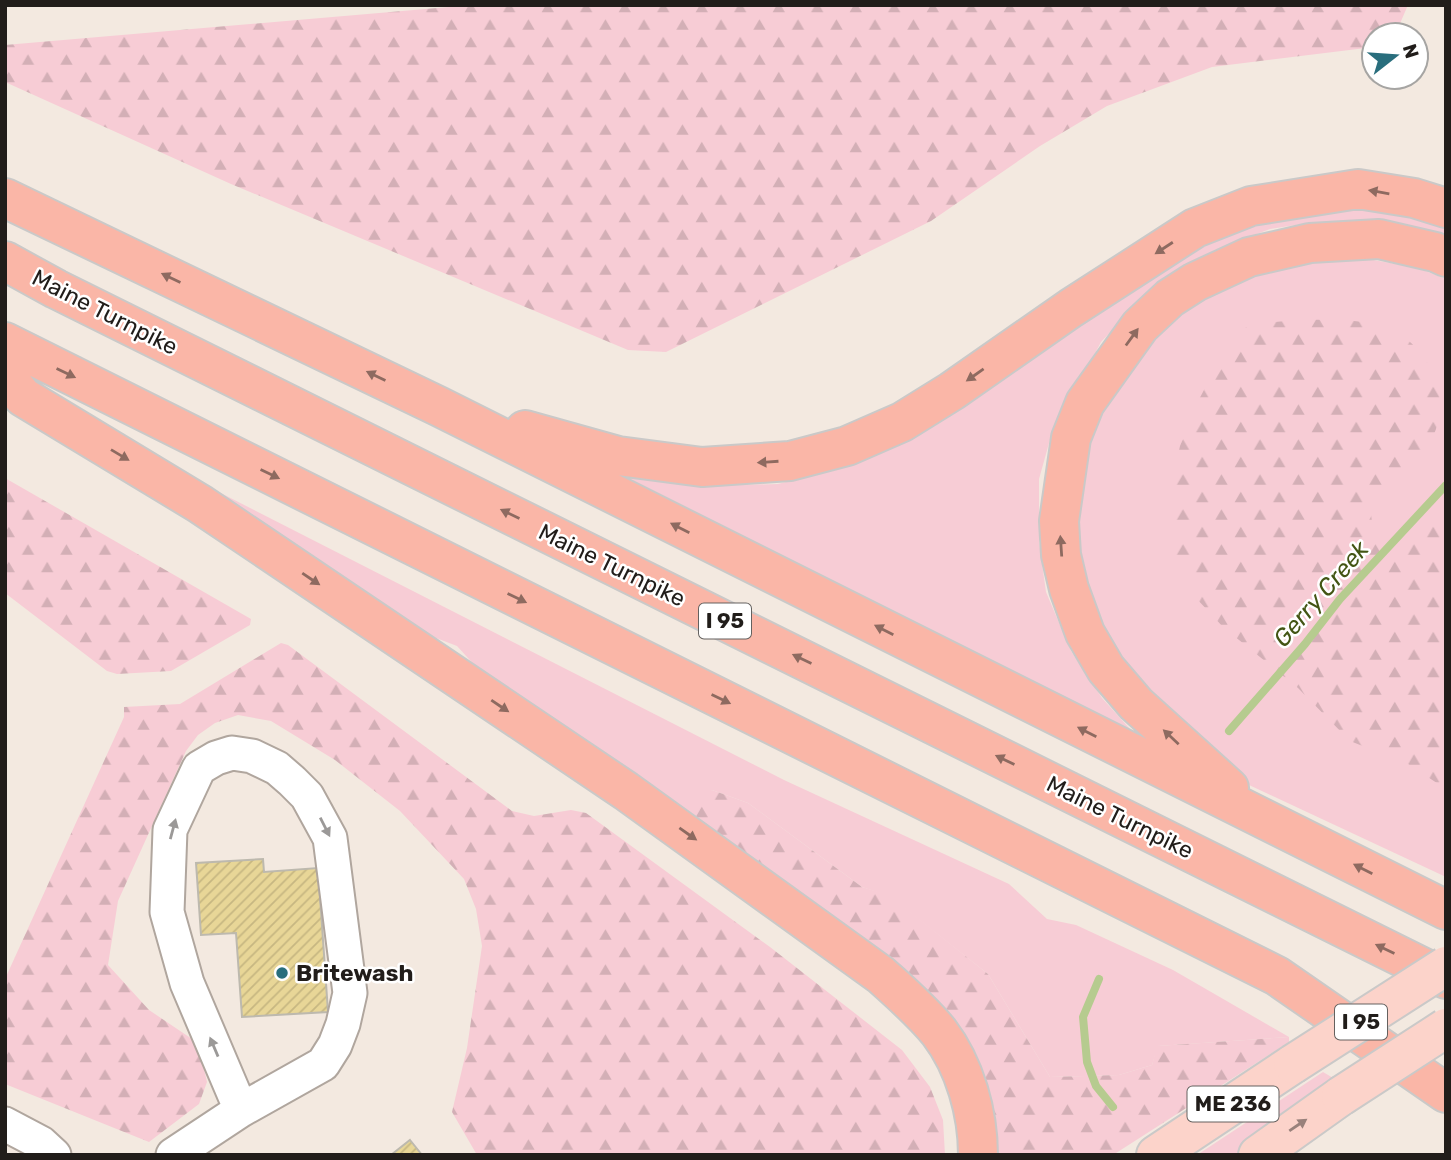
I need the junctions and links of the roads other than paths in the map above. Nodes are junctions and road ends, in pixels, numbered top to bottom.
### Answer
1 (5, 198) edge
2 (1446, 208) edge
3 (1446, 257) edge
4 (5, 261) edge
5 (5, 342) edge
6 (5, 374) edge
7 (438, 406) junction
8 (1258, 816) junction
9 (1446, 910) edge
10 (1446, 966) edge
11 (1277, 976) junction
12 (1446, 979) edge
13 (1446, 1028) edge
14 (1446, 1067) edge
15 (1446, 1093) edge
16 (241, 1110) junction
17 (5, 1124) edge
18 (54, 1155) edge
19 (173, 1155) edge
20 (978, 1155) edge
21 (1156, 1155) edge
22 (1258, 1155) edge

7 -> 1 highway
2 -> 7 highway
8 -> 3 highway
12 -> 4 highway, Maine Turnpike / I 95
5 -> 11 highway, I 95
6 -> 20 highway
8 -> 7 highway
9 -> 8 highway
10 - 21 main road, ME 236, bridge
11 - 14 highway, I 95
11 - 15 highway
22 -> 13 main road, ME 236, bridge
16 -> 16 street
16 - 19 street
17 - 18 street

